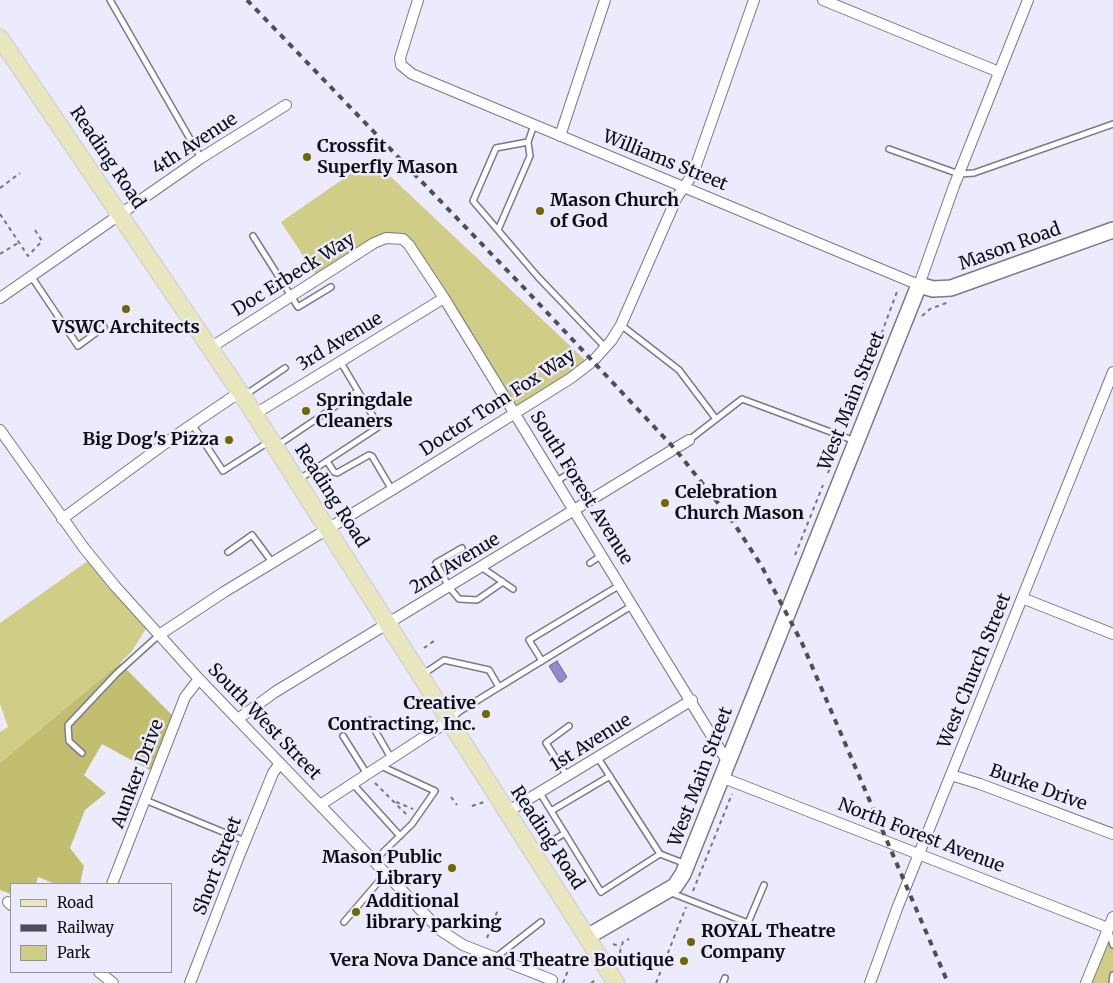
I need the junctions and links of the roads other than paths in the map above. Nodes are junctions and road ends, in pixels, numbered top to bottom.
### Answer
1 (110, 0) edge
2 (418, 0) edge
3 (605, 0) edge
4 (754, 0) edge
5 (823, 0) edge
6 (1028, 0) edge
7 (0, 38) edge
8 (999, 72) junction
9 (286, 105) dead end
10 (1113, 124) edge
11 (534, 125) junction
12 (560, 136) junction
13 (528, 142) junction
14 (889, 148) dead end
15 (201, 158) junction
16 (959, 174) junction
17 (684, 188) junction
18 (120, 213) junction
19 (498, 230) junction
20 (1113, 230) edge
21 (253, 236) dead end
22 (399, 238) joint
23 (31, 276) junction
24 (919, 284) junction
25 (331, 287) dead end
26 (291, 297) junction
27 (0, 298) edge
28 (444, 298) junction
29 (621, 325) junction
30 (104, 327) dead end
31 (606, 347) junction
32 (210, 348) junction
33 (340, 361) junction
34 (285, 368) dead end
35 (1113, 372) edge
36 (358, 391) junction
37 (241, 394) junction
38 (515, 413) junction
39 (254, 414) junction
40 (716, 419) junction
41 (192, 424) junction
42 (0, 430) edge
43 (689, 440) joint
44 (855, 442) junction
45 (273, 444) junction
46 (327, 461) junction
47 (574, 470) dead end
48 (297, 480) junction
49 (557, 481) junction
50 (395, 489) junction
51 (575, 510) junction
52 (62, 518) junction
53 (328, 528) junction
54 (462, 548) dead end
55 (228, 552) dead end
56 (602, 554) junction
57 (272, 562) junction
58 (590, 563) dead end
59 (481, 567) junction
60 (503, 582) junction
61 (621, 585) junction
62 (449, 587) junction
63 (513, 589) dead end
64 (1022, 598) junction
65 (633, 604) junction
66 (389, 624) junction
67 (1113, 634) edge
68 (159, 635) junction
69 (542, 660) junction
70 (421, 675) junction
71 (199, 679) junction
72 (499, 687) junction
73 (692, 700) junction
74 (238, 719) junction
75 (369, 720) dead end
76 (450, 720) junction
77 (569, 726) dead end
78 (343, 736) dead end
79 (82, 753) dead end
80 (391, 758) junction
81 (598, 758) junction
82 (727, 761) junction
83 (280, 762) junction
84 (380, 766) junction
85 (951, 775) junction
86 (610, 776) junction
87 (370, 777) junction
88 (567, 777) junction
89 (721, 777) junction
90 (353, 783) junction
91 (540, 793) junction
92 (144, 800) junction
93 (320, 805) junction
94 (551, 811) junction
95 (507, 812) junction
96 (565, 833) junction
97 (1113, 834) edge
98 (400, 836) junction
99 (245, 841) junction
100 (533, 853) junction
101 (920, 853) junction
102 (660, 854) junction
103 (374, 861) junction
104 (687, 865) junction
105 (386, 873) junction
106 (112, 883) edge
107 (764, 885) dead end
108 (666, 891) junction
109 (1113, 917) edge
110 (344, 922) dead end
111 (541, 922) dead end
112 (1108, 928) junction
113 (587, 937) junction
114 (1113, 945) edge
115 (495, 958) junction
116 (100, 973) edge
117 (1113, 975) edge
118 (552, 982) edge
119 (113, 983) edge
120 (190, 983) edge
121 (616, 983) edge
122 (870, 983) edge
123 (1086, 983) edge
124 (1112, 983) edge

1 - 15 lane
2 - 11 street, Williams Street
3 - 12 street
4 - 17 street, Doctor Tom Fox Way
5 - 8 street
6 - 8 street, West Main Street
7 - 18 main road, Reading Road
8 - 16 street, West Main Street
9 - 15 street, 4th Avenue
10 - 16 lane
11 - 12 street, Williams Street
11 - 13 lane
12 - 17 street, Williams Street
13 - 19 lane
13 - 19 lane
14 - 16 lane
15 - 18 street, 4th Avenue
16 - 24 street, West Main Street
17 - 24 street, Williams Street
17 - 29 street, Doctor Tom Fox Way
18 - 23 street, 4th Avenue
18 - 32 main road, Reading Road
19 - 31 lane
20 - 24 main road, Mason Road
21 - 26 lane
22 - 26 street, Doc Erbeck Way
22 - 28 street, South Forest Avenue
23 - 27 street, 4th Avenue
23 - 30 lane
24 - 44 main road, West Main Street
25 - 26 lane
26 - 32 street, Doc Erbeck Way
28 - 33 street, 3rd Avenue
28 - 38 street, South Forest Avenue
29 - 31 street, Doctor Tom Fox Way
29 - 40 lane
31 - 38 street, Doctor Tom Fox Way
32 - 37 main road, Reading Road
33 - 36 lane
33 - 39 street, 3rd Avenue
34 - 37 lane
35 - 64 street, West Church Street
36 - 45 lane
36 - 46 lane
37 - 39 main road, Reading Road
37 - 41 street
38 - 49 street, South Forest Avenue
38 - 50 street, Doctor Tom Fox Way
39 - 45 main road, Reading Road
40 - 43 lane
40 - 44 lane
41 - 45 lane
41 - 52 street
42 - 52 street, South West Street
43 - 51 street, 2nd Avenue
44 - 82 main road, West Main Street
45 - 48 main road, Reading Road
46 - 48 lane
46 - 50 lane
47 - 49 lane
48 - 53 main road, Reading Road
49 - 51 street, South Forest Avenue
50 - 53 street, Doctor Tom Fox Way
51 - 56 street, South Forest Avenue
51 - 59 street, 2nd Avenue
52 - 68 street, South West Street
53 - 57 street, Doctor Tom Fox Way
53 - 66 main road, Reading Road
54 - 62 lane
55 - 57 lane
56 - 58 lane
56 - 61 street, South Forest Avenue
57 - 68 street, Doctor Tom Fox Way
59 - 60 lane
59 - 62 street, 2nd Avenue
60 - 62 lane
60 - 63 lane
61 - 65 street, South Forest Avenue
61 - 69 lane
62 - 66 street, 2nd Avenue
64 - 67 street
64 - 85 street, West Church Street
65 - 69 lane
65 - 73 street, South Forest Avenue
66 - 70 main road, Reading Road
66 - 74 street, 2nd Avenue
68 - 71 street, South West Street
68 - 79 lane
69 - 72 lane
70 - 72 lane
70 - 76 main road, Reading Road
71 - 74 street, South West Street
71 - 92 street, Aunker Drive
72 - 76 lane
73 - 81 street, 1st Avenue
73 - 82 street, South Forest Avenue
74 - 83 street, South West Street
75 - 80 lane
76 - 80 street
76 - 95 main road, Reading Road
77 - 88 lane
78 - 87 lane
80 - 84 street
81 - 86 lane
81 - 88 street, 1st Avenue
82 - 89 main road, West Main Street
83 - 93 street, South West Street
83 - 99 street, Short Street
84 - 87 street
84 - 98 lane
85 - 97 street, Burke Drive
85 - 101 street, West Church Street
86 - 94 lane
86 - 102 lane
87 - 90 street
88 - 91 street, 1st Avenue
89 - 101 street, North Forest Avenue
89 - 104 main road, West Main Street
90 - 93 street
90 - 98 lane
91 - 94 lane
91 - 95 street, 1st Avenue
92 - 99 lane
92 - 106 street, Aunker Drive
93 - 103 street, South West Street
94 - 96 lane
95 - 100 main road, Reading Road
96 - 100 lane
96 - 102 lane
98 - 103 lane
99 - 120 street, Short Street
100 - 113 main road, Reading Road
101 - 112 street, North Forest Avenue
101 - 122 street, West Church Street
102 - 104 lane
103 - 105 street, South West Street
104 - 108 main road, West Main Street
105 - 110 lane
105 - 115 street, South West Street
107 - 108 lane
108 - 113 main road, West Main Street
109 - 112 street
111 - 115 lane
112 - 114 lane
112 - 123 street
113 - 121 main road, Reading Road
115 - 118 street, South West Street
116 - 119 street
117 - 124 lane

